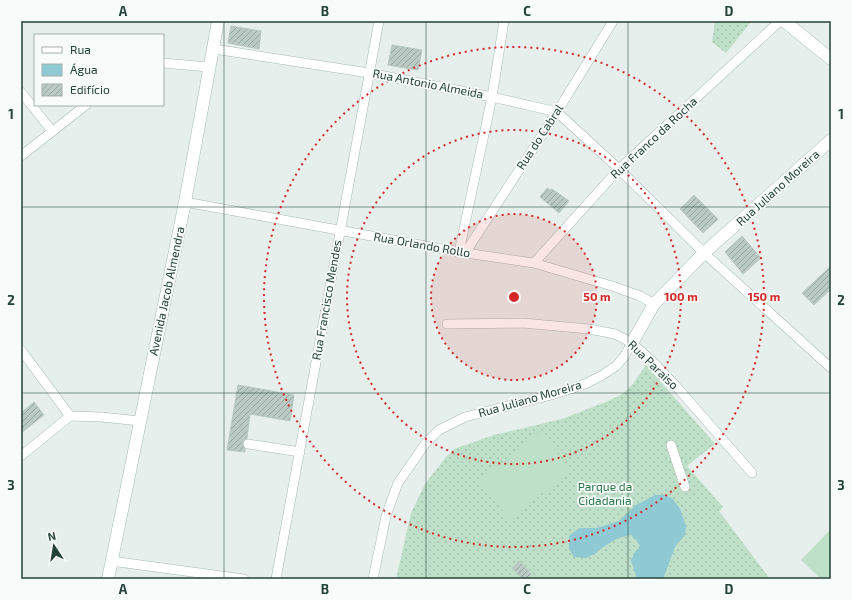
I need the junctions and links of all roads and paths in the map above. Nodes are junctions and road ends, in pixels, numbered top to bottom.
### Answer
1 (218, 21) edge
2 (379, 21) edge
3 (504, 21) edge
4 (613, 21) edge
5 (780, 21) edge
6 (784, 21) edge
7 (214, 49) junction
8 (831, 59) edge
9 (164, 63) edge
10 (210, 67) junction
11 (369, 73) junction
12 (21, 92) edge
13 (492, 97) junction
14 (85, 106) edge
15 (557, 112) junction
16 (52, 131) junction
17 (831, 140) edge
18 (21, 156) edge
19 (619, 169) junction
20 (185, 202) junction
21 (340, 231) junction
22 (462, 252) junction
23 (704, 253) junction
24 (534, 263) junction
25 (654, 304) junction
26 (447, 324) dead end
27 (632, 343) junction
28 (21, 350) edge
29 (831, 368) edge
30 (70, 416) junction
31 (140, 421) junction
32 (248, 444) dead end
33 (300, 452) junction
34 (21, 456) edge
35 (752, 474) dead end
36 (677, 480) dead end
37 (685, 487) dead end
38 (111, 561) junction
39 (108, 579) edge
40 (244, 579) edge
41 (276, 579) edge
42 (373, 579) edge

1 - 7 street, Avenida Jacob Almendra
2 - 11 street, Rua Francisco Mendes
3 - 13 street
4 - 15 street, Rua do Cabral
5 - 19 street, Rua Franco da Rocha
6 - 8 street
7 - 10 street, Avenida Jacob Almendra
7 - 11 street, Rua Antonio Almeida
9 - 10 street
10 - 20 street, Avenida Jacob Almendra
11 - 13 street, Rua Antonio Almeida
11 - 21 street, Rua Francisco Mendes
12 - 16 street
13 - 15 street, Rua Antonio Almeida
13 - 22 street
14 - 16 street
15 - 19 street, Rua Antonio Almeida
15 - 22 street, Rua do Cabral
16 - 18 street
17 - 23 street, Rua Juliano Moreira
19 - 23 street, Rua Antonio Almeida
19 - 24 street, Rua Franco da Rocha
20 - 21 street, Rua Orlando Rollo
20 - 31 street, Avenida Jacob Almendra
21 - 22 street, Rua Orlando Rollo
21 - 33 street, Rua Francisco Mendes
22 - 24 street, Rua Orlando Rollo
23 - 25 street, Rua Juliano Moreira
23 - 29 street, Rua Antonio Almeida
24 - 25 street, Rua Orlando Rollo
25 - 27 street, Rua Juliano Moreira
26 - 27 street, Rua Paraiso
27 - 35 street, Rua Paraiso
27 - 42 street, Rua Juliano Moreira
28 - 30 street
30 - 31 street
30 - 34 street
31 - 38 street, Avenida Jacob Almendra
32 - 33 street
33 - 41 street, Rua Francisco Mendes
36 - 37 street
38 - 39 street, Avenida Jacob Almendra
38 - 40 street

